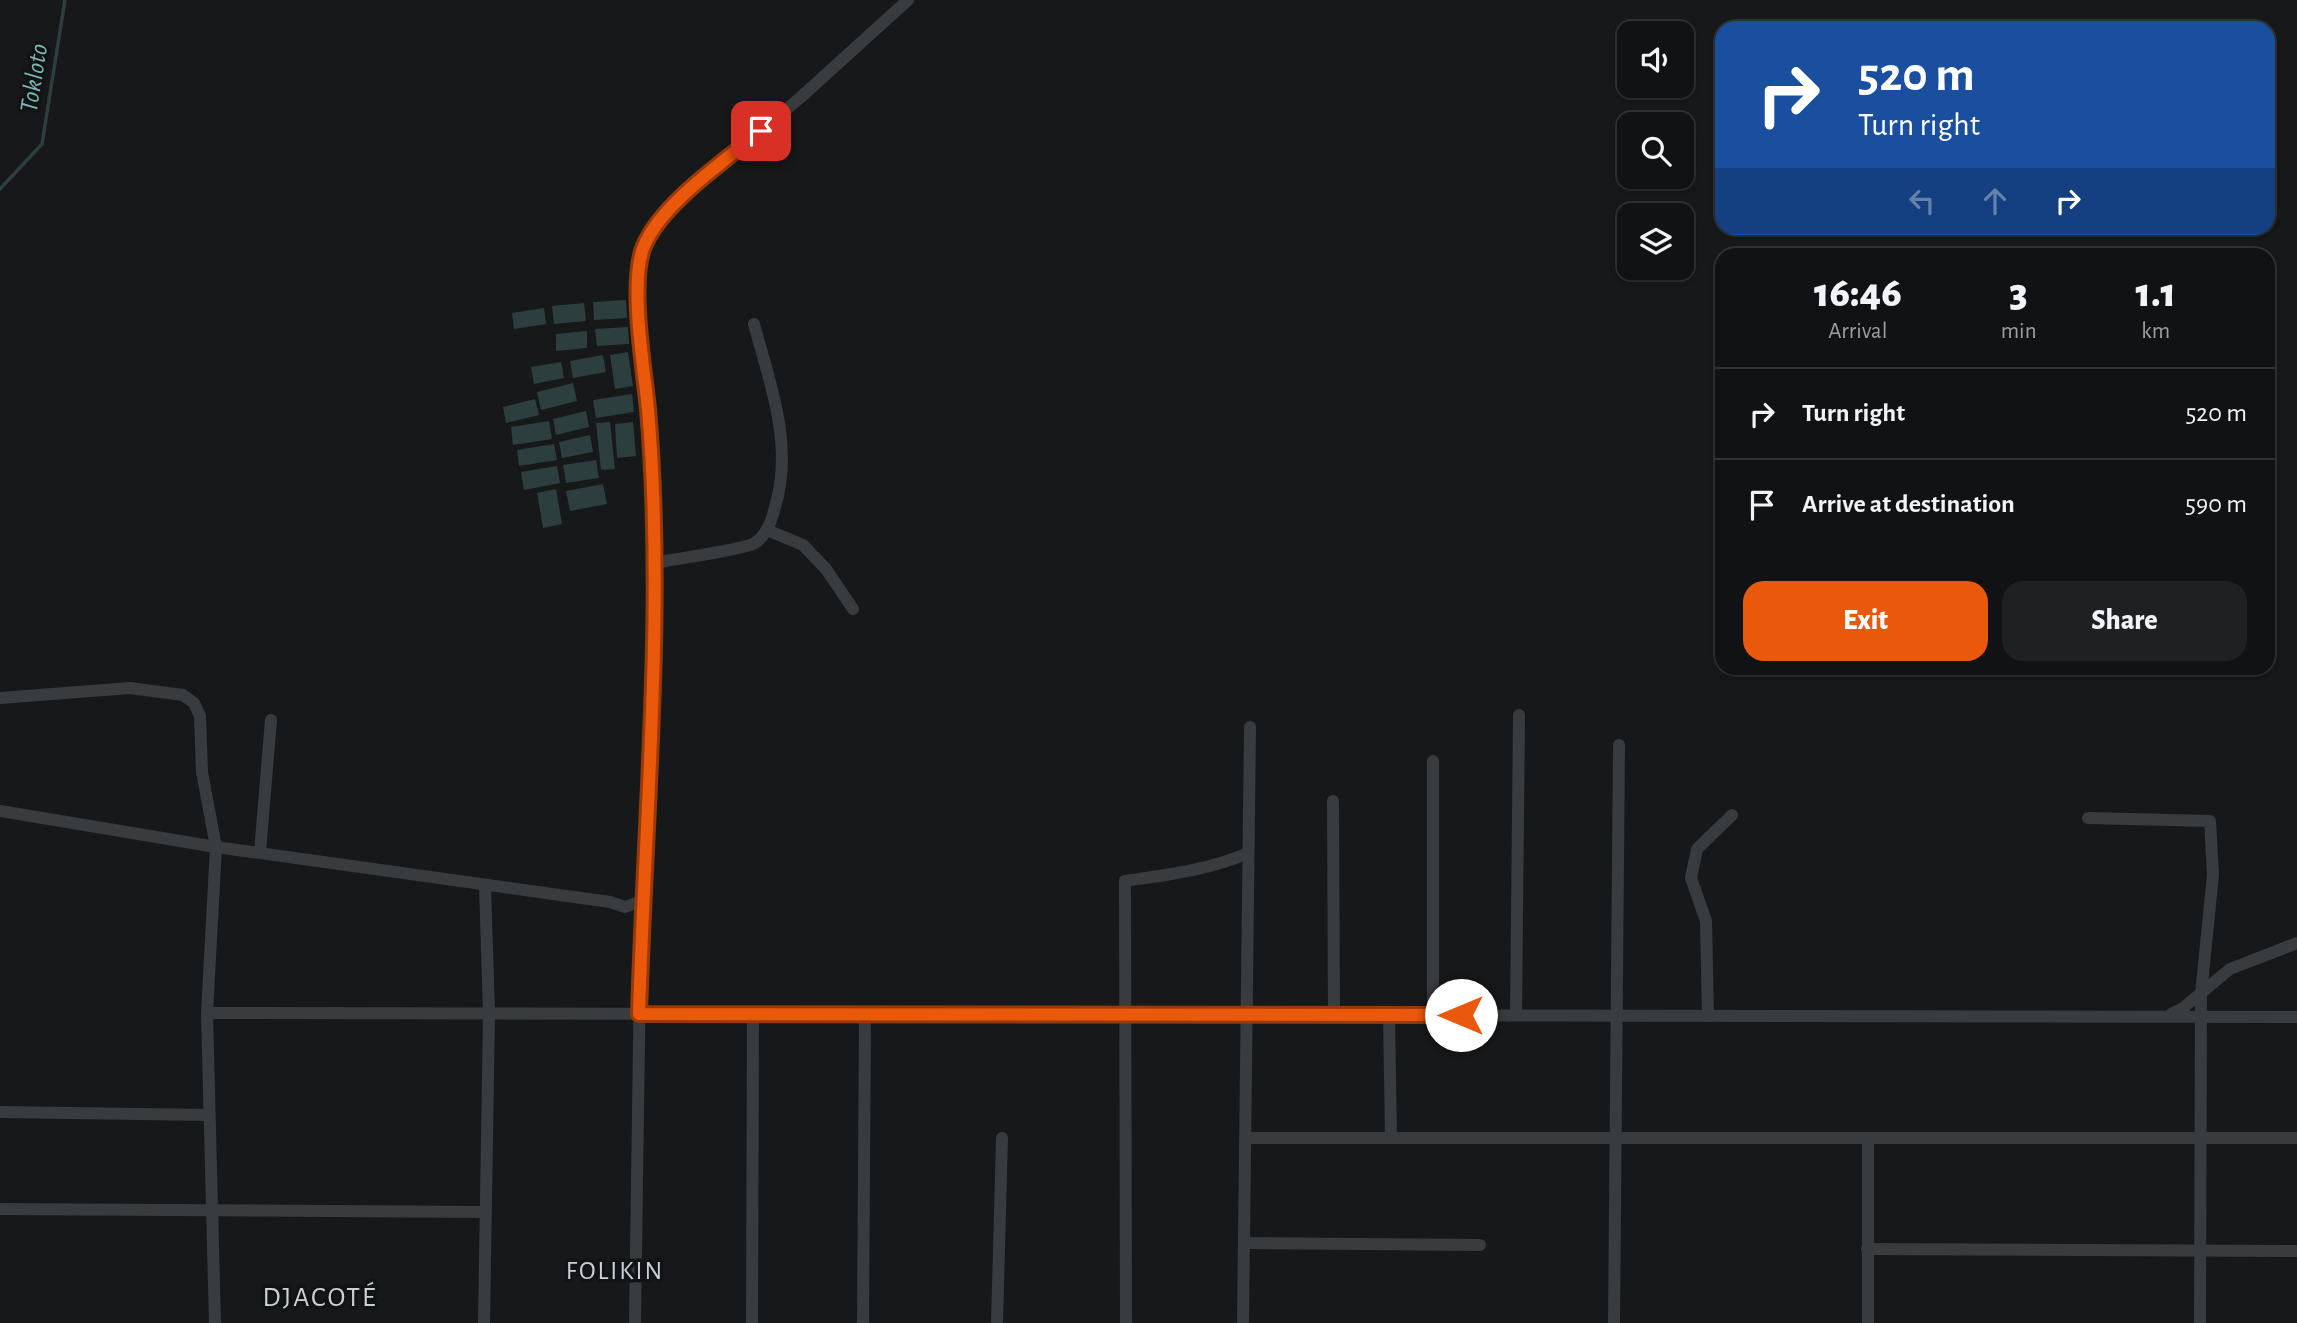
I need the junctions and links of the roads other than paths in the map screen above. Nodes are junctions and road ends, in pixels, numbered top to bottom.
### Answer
1 (908, 0) edge
2 (754, 324) dead end
3 (767, 530) junction
4 (655, 562) junction
5 (853, 609) dead end
6 (0, 698) edge
7 (1519, 715) dead end
8 (271, 720) dead end
9 (1250, 727) dead end
10 (1619, 745) dead end
11 (1433, 761) dead end
12 (1333, 802) dead end
13 (0, 811) edge
14 (1732, 815) dead end
15 (2088, 818) dead end
16 (216, 847) junction
17 (260, 852) junction
18 (1248, 853) junction
19 (485, 885) junction
20 (641, 901) junction
21 (2297, 943) edge
22 (2201, 994) junction
23 (207, 1013) junction
24 (489, 1013) junction
25 (639, 1014) junction
26 (754, 1015) junction
27 (1127, 1015) junction
28 (1247, 1015) junction
29 (1334, 1015) junction
30 (1389, 1015) junction
31 (1433, 1015) junction
32 (1516, 1015) junction
33 (865, 1016) junction
34 (1616, 1016) junction
35 (1708, 1016) junction
36 (2166, 1017) junction
37 (2202, 1017) junction
38 (2297, 1017) edge
39 (0, 1112) edge
40 (209, 1115) junction
41 (1002, 1138) dead end
42 (1245, 1138) junction
43 (1391, 1138) junction
44 (1615, 1138) junction
45 (1868, 1138) junction
46 (2203, 1138) junction
47 (2297, 1138) edge
48 (0, 1209) edge
49 (212, 1210) junction
50 (485, 1212) junction
51 (1244, 1243) junction
52 (1480, 1245) dead end
53 (1867, 1249) junction
54 (2201, 1250) junction
55 (2297, 1251) edge
56 (215, 1323) edge
57 (484, 1323) edge
58 (635, 1323) edge
59 (752, 1323) edge
60 (863, 1323) edge
61 (997, 1323) edge
62 (1126, 1323) edge
63 (1243, 1323) edge
64 (1614, 1323) edge
65 (1868, 1323) edge
66 (2200, 1323) edge

1 - 4 street
2 - 3 street
3 - 4 street
3 - 5 street
4 - 20 street
6 - 16 street
7 - 32 street
8 - 17 street
9 - 18 street
10 - 34 street
11 - 31 street
12 - 29 street
13 - 16 street
14 - 35 street
15 - 22 street
16 - 17 street
16 - 23 street
17 - 19 street
18 - 27 street
18 - 28 street
19 - 20 street
19 - 24 street
20 - 25 street
21 - 22 street
22 - 36 street
22 - 37 street
23 - 24 street
23 - 40 street
24 - 25 street
24 - 50 street
25 - 26 street
25 - 58 street
26 - 33 street
26 - 59 street
27 - 28 street
27 - 33 street
27 - 62 street
28 - 29 street
28 - 42 street
29 - 30 street
30 - 31 street
30 - 43 street
31 - 32 street
32 - 34 street
33 - 60 street
34 - 35 street
34 - 44 street
35 - 36 street
36 - 37 street
37 - 38 street
37 - 46 street
39 - 40 street
40 - 49 street
41 - 61 street
42 - 43 street
42 - 51 street
43 - 44 street
44 - 45 street
44 - 64 street
45 - 46 street
45 - 53 street
46 - 47 street
46 - 54 street
48 - 49 street
49 - 50 street
49 - 56 street
50 - 57 street
51 - 52 street
51 - 63 street
53 - 54 street
53 - 65 street
54 - 55 street
54 - 66 street

